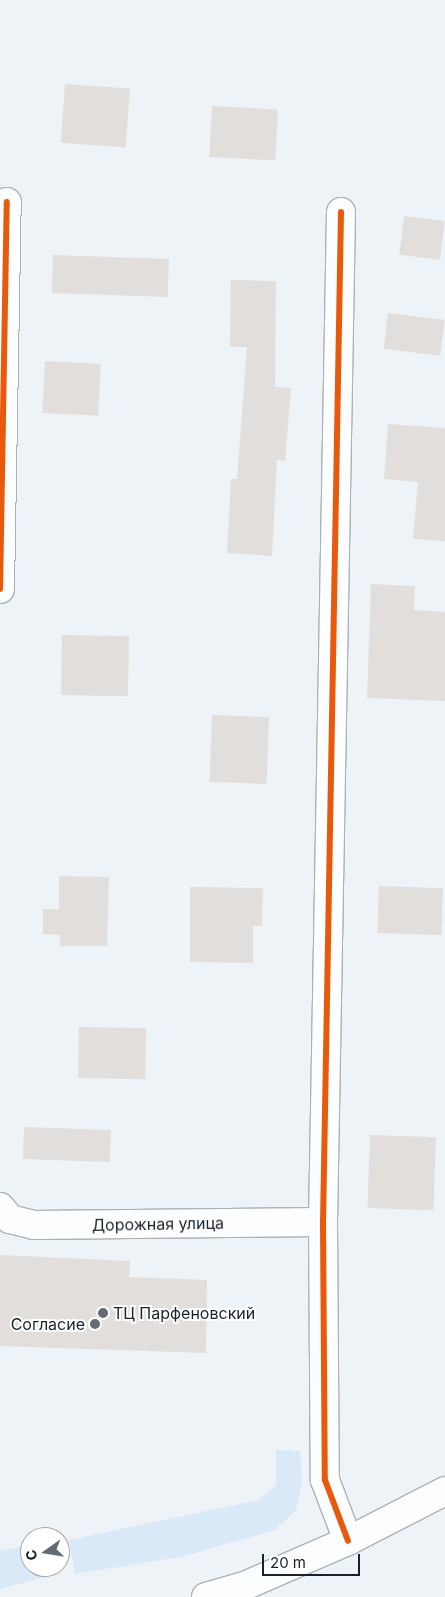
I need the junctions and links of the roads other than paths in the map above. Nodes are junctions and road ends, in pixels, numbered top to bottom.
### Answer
1 (7, 202) dead end
2 (341, 212) dead end
3 (0, 589) edge
4 (0, 1208) edge
5 (323, 1222) junction
6 (445, 1491) edge
7 (348, 1541) junction
8 (206, 1597) edge

1 - 3 street
2 - 5 street
4 - 5 street, Дорожная улица
5 - 7 street
6 - 7 street
7 - 8 street

